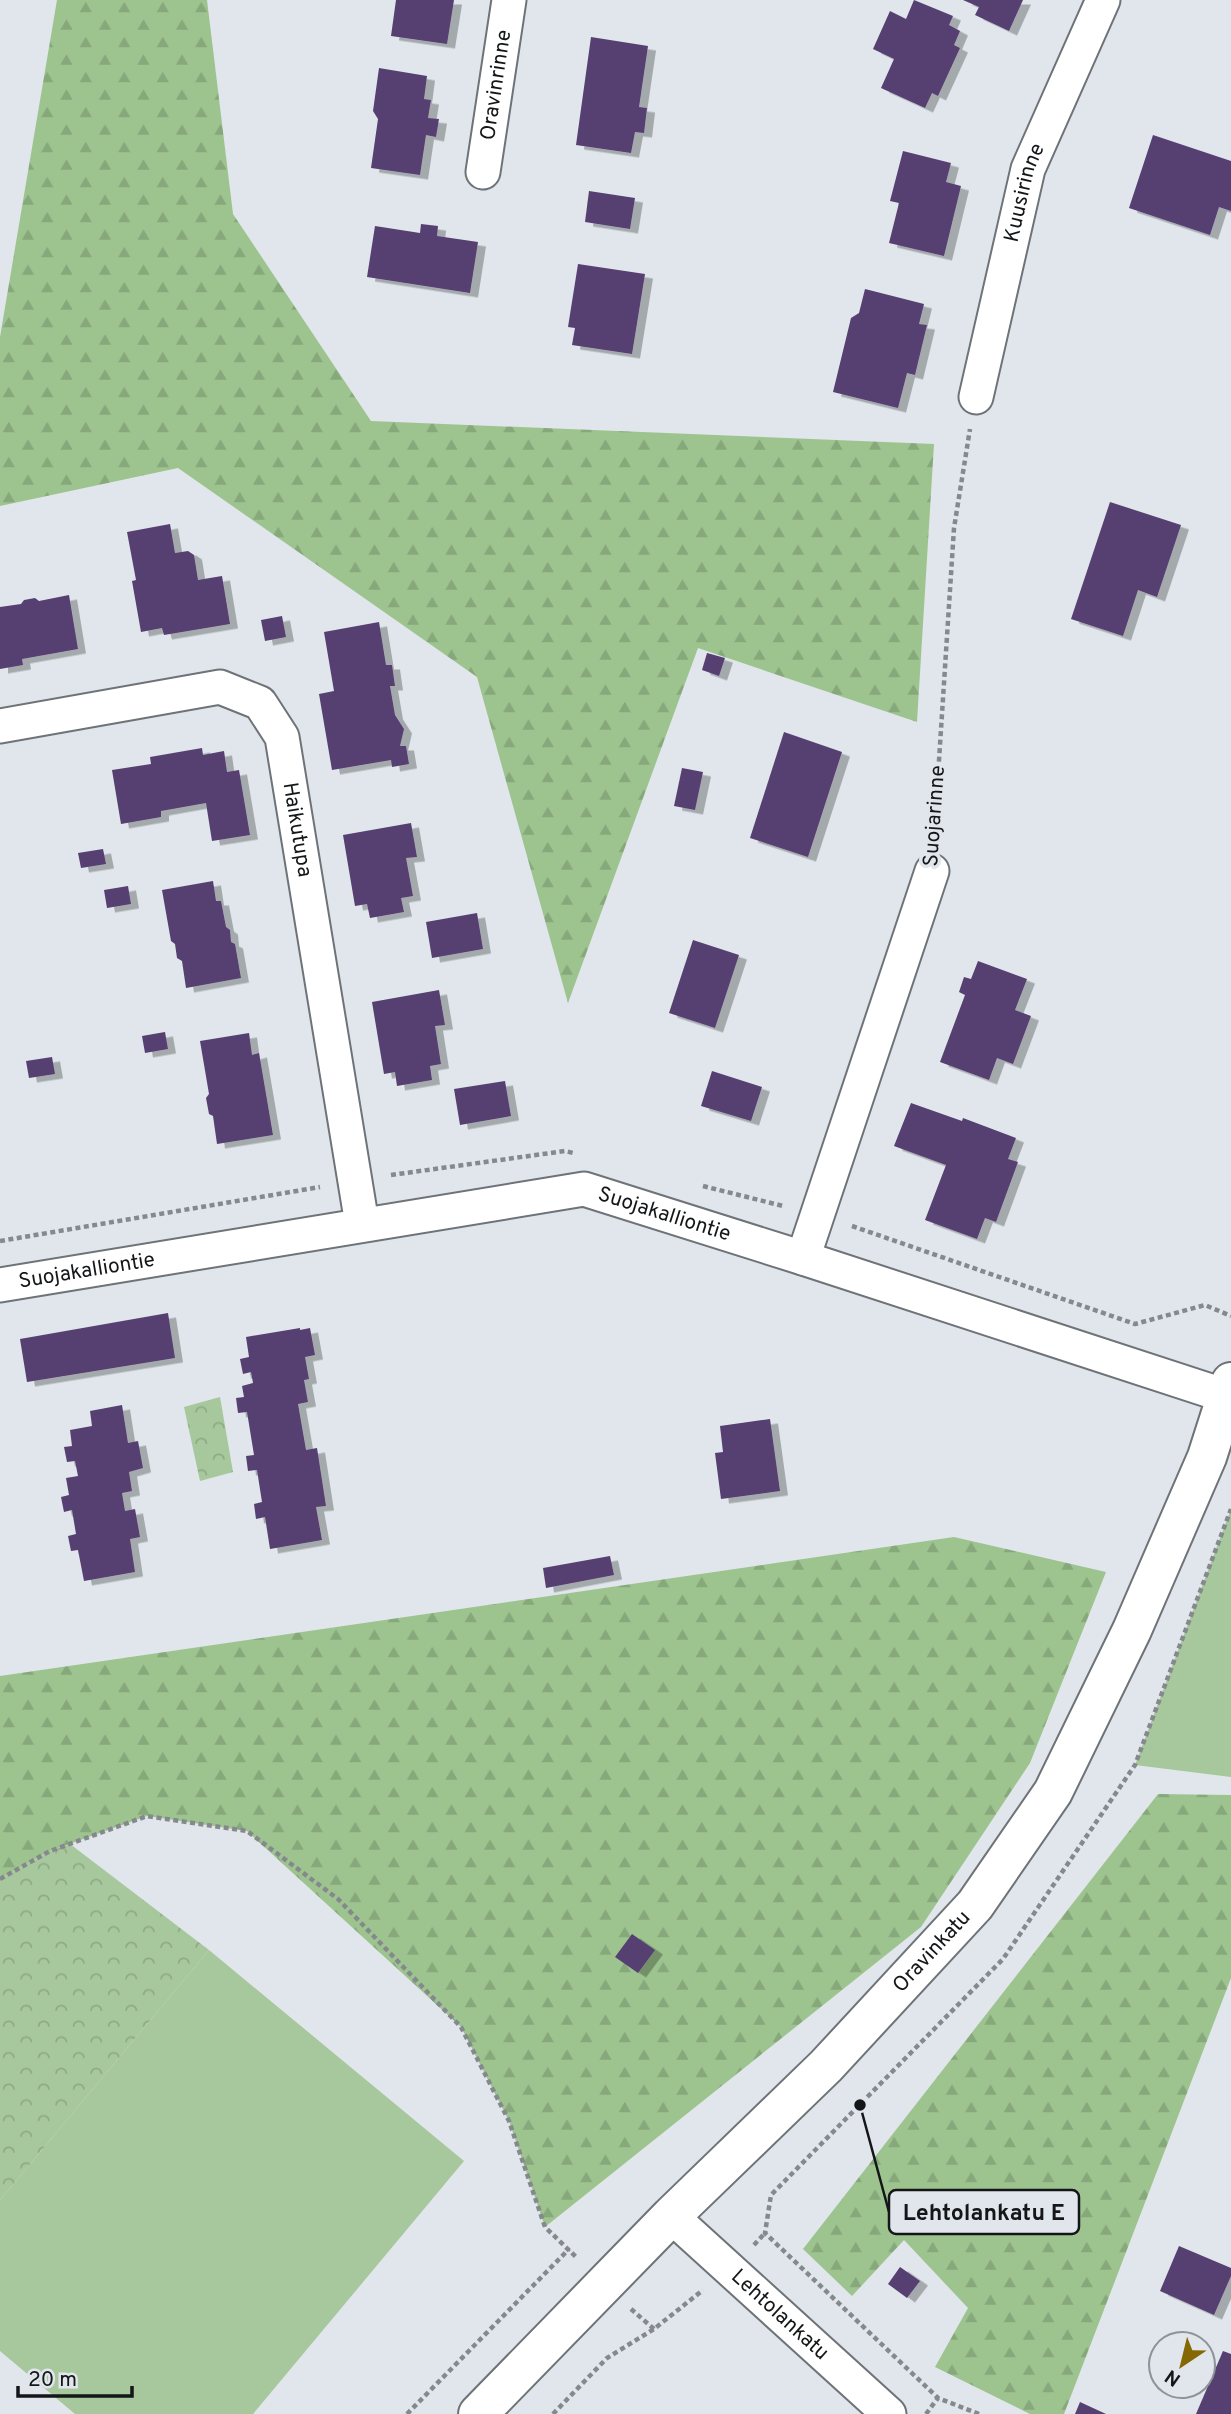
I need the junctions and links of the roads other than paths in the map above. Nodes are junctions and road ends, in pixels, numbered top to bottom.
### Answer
1 (509, 0) edge
2 (1103, 0) edge
3 (483, 172) dead end
4 (976, 397) road end
5 (0, 726) edge
6 (932, 871) road end
7 (362, 1224) junction
8 (803, 1258) junction
9 (0, 1285) edge
10 (1229, 1389) edge
11 (671, 2216) junction
12 (478, 2414) edge
13 (888, 2414) edge

1 - 3 street, Oravinrinne
2 - 4 street, Kuusirinne
5 - 7 street, Haikutupa
6 - 8 street, Suojarinne
7 - 8 street, Suojakalliontie
7 - 9 street, Suojakalliontie
8 - 10 street, Suojakalliontie
10 - 11 street, Oravinkatu
11 - 12 street, Oravinkatu
11 - 13 street, Lehtolankatu

